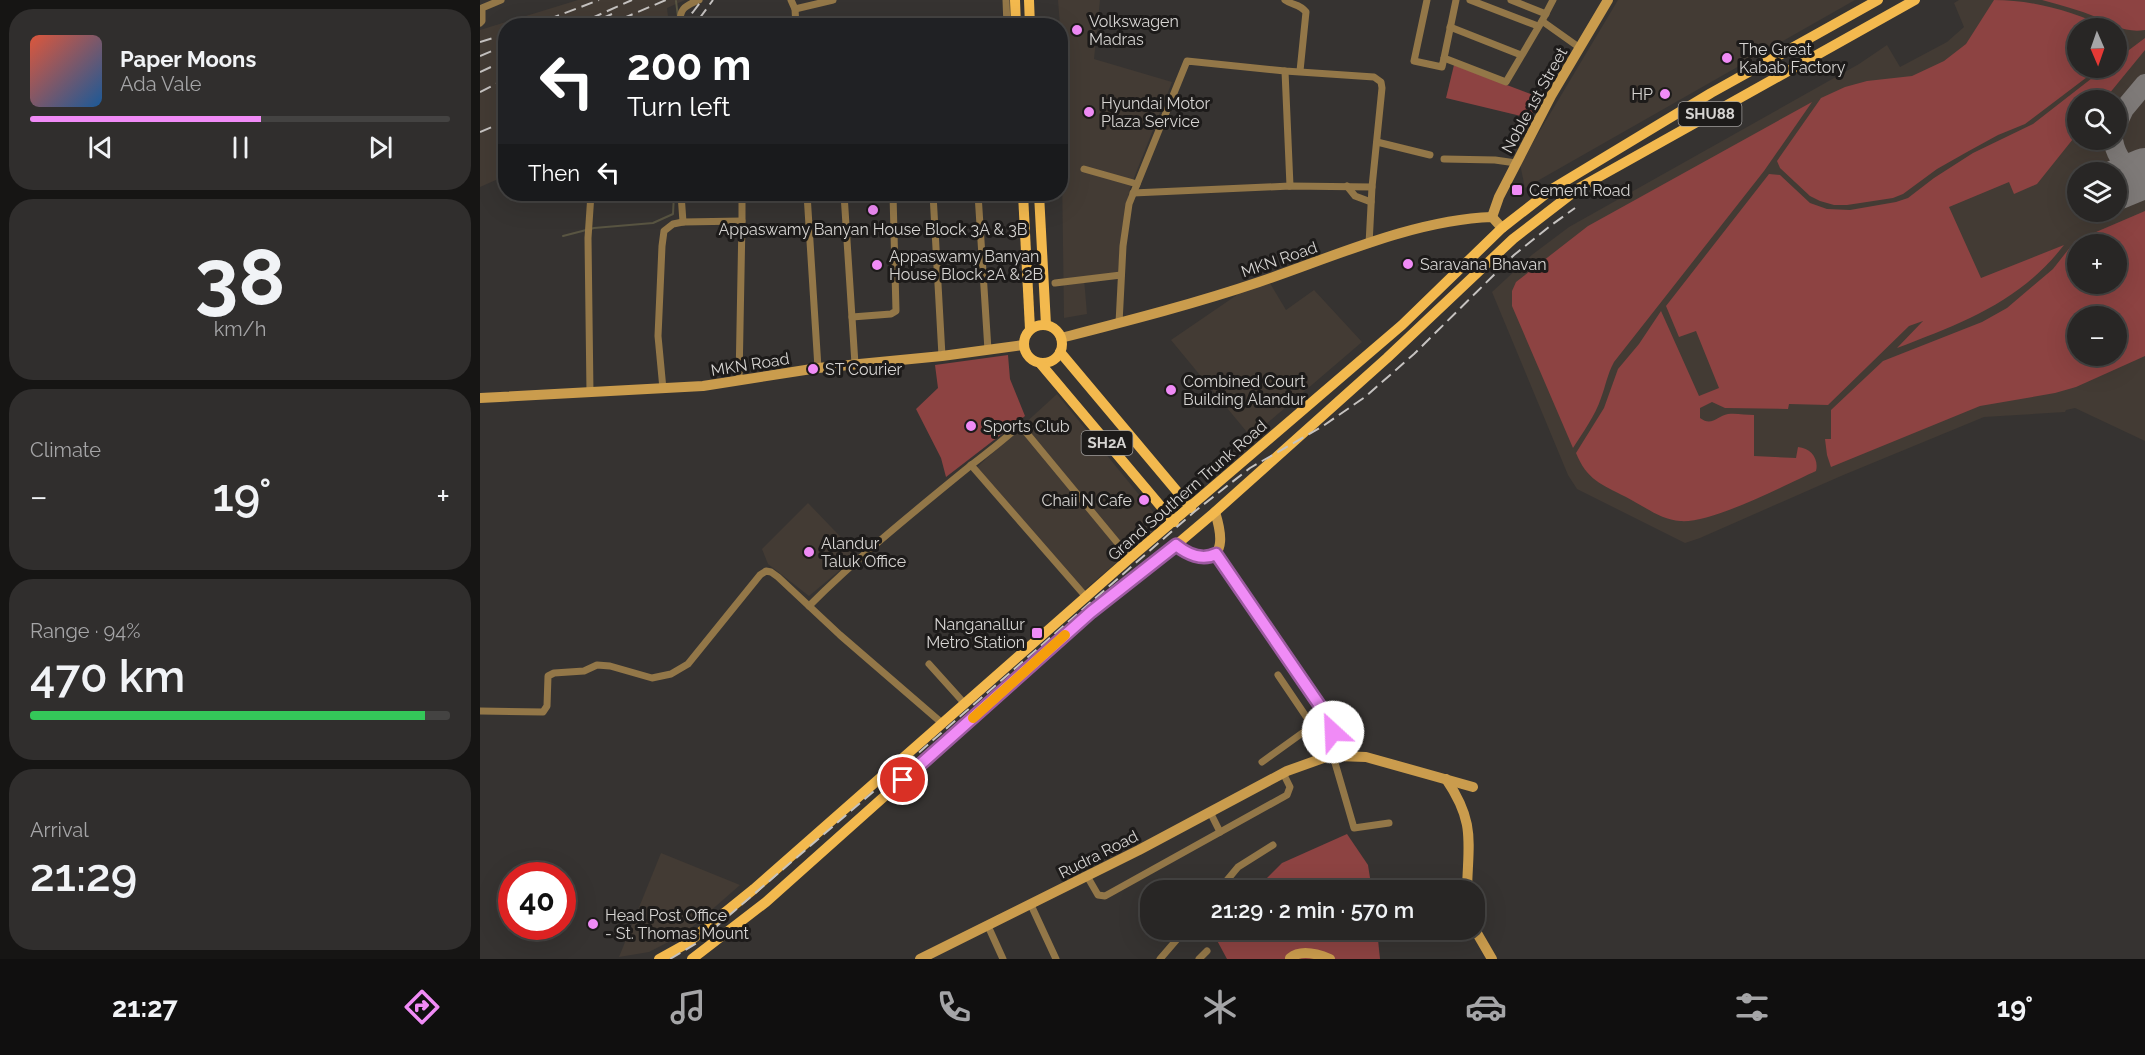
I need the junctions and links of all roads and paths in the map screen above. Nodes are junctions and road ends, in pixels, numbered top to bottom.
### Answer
1 (501, 0) edge
2 (699, 0) edge
3 (791, 0) edge
4 (833, 0) edge
5 (1006, 0) edge
6 (1015, 0) edge
7 (1029, 0) edge
8 (1285, 0) edge
9 (1427, 0) edge
10 (1456, 0) edge
11 (1470, 0) edge
12 (1511, 0) edge
13 (1553, 0) edge
14 (1608, 0) edge
15 (1878, 0) edge
16 (1915, 0) edge
17 (795, 9) junction
18 (680, 18) edge
19 (796, 18) edge
20 (1006, 18) edge
21 (1016, 18) edge
22 (1030, 18) edge
23 (1542, 20) junction
24 (480, 23) edge
25 (1450, 27) junction
26 (1580, 48) junction
27 (1521, 55) junction
28 (1444, 58) junction
29 (1285, 71) junction
30 (1300, 71) junction
31 (1377, 142) junction
32 (1430, 155) dead end
33 (1444, 159) dead end
34 (1516, 163) junction
35 (1084, 169) dead end
36 (1569, 178) junction
37 (1137, 184) junction
38 (1290, 186) junction
39 (1347, 186) junction
40 (1372, 187) junction
41 (1579, 188) junction
42 (1133, 194) junction
43 (591, 201) edge
44 (682, 201) edge
45 (742, 201) edge
46 (807, 201) edge
47 (844, 201) edge
48 (893, 201) edge
49 (933, 201) edge
50 (978, 201) edge
51 (1023, 201) edge
52 (1038, 201) edge
53 (1371, 202) junction
54 (1491, 217) junction
55 (742, 221) junction
56 (683, 222) junction
57 (1502, 228) junction
58 (1513, 240) junction
59 (1369, 244) junction
60 (1121, 275) junction
61 (1055, 283) dead end
62 (852, 317) junction
63 (1119, 323) junction
64 (1046, 325) junction
65 (1030, 329) junction
66 (1061, 338) junction
67 (1023, 345) junction
68 (988, 350) junction
69 (1060, 352) junction
70 (942, 356) junction
71 (1040, 363) junction
72 (855, 364) junction
73 (818, 368) junction
74 (739, 380) junction
75 (663, 389) junction
76 (590, 393) junction
77 (480, 398) edge
78 (971, 465) junction
79 (1191, 508) junction
80 (1215, 512) junction
81 (1174, 522) junction
82 (1176, 545) junction
83 (1216, 554) junction
84 (1130, 558) junction
85 (1087, 598) junction
86 (809, 606) junction
87 (929, 664) dead end
88 (1278, 675) dead end
89 (965, 704) junction
90 (480, 711) edge
91 (943, 724) junction
92 (1312, 726) junction
93 (1333, 732) junction
94 (1322, 741) junction
95 (1346, 743) junction
96 (1333, 756) junction
97 (1366, 757) junction
98 (1262, 762) dead end
99 (1285, 772) junction
100 (1446, 779) junction
101 (1473, 787) dead end
102 (1210, 812) junction
103 (1389, 823) dead end
104 (1220, 832) junction
105 (1274, 844) dead end
106 (1087, 876) junction
107 (1227, 880) edge
108 (1468, 880) edge
109 (1031, 904) junction
110 (732, 908) junction
111 (743, 921) junction
112 (988, 926) junction
113 (1176, 940) edge
114 (1481, 940) edge
115 (1206, 951) dead end
116 (1290, 958) edge
117 (659, 959) edge
118 (692, 959) edge
119 (920, 959) edge
120 (1003, 959) edge
121 (1056, 959) edge
122 (1160, 959) edge
123 (1199, 959) edge
124 (1330, 959) edge
125 (1492, 959) edge

1 - 24 street
2 - 18 street
3 - 17 street
4 - 17 street
5 - 20 street
6 - 21 main road
7 - 22 main road
8 - 30 street
9 - 28 street
10 - 25 street
11 - 23 street
12 - 23 street
13 - 23 street
14 - 26 street, Noble 1st Street
15 - 36 main road, Grand Southern Trunk Road / SHU88
16 - 41 main road, Grand Southern Trunk Road / SHU88
17 - 19 street
23 - 26 street
23 - 27 street
25 - 27 street
25 - 28 street
26 - 34 street, Noble 1st Street
27 - 28 street
29 - 30 street
29 - 37 street
29 - 38 street
30 - 31 street
31 - 32 street
31 - 40 street
33 - 34 street
34 - 54 street, Noble 1st Street
35 - 37 street
36 - 41 main road
36 - 57 main road, Grand Southern Trunk Road / SHU88
37 - 42 street
38 - 39 street
38 - 42 street
39 - 40 street
39 - 53 street
40 - 53 street
41 - 58 main road, Grand Southern Trunk Road / SHU88
42 - 60 street
43 - 76 street
44 - 56 street
45 - 55 street
46 - 73 street
47 - 62 street
48 - 62 street
49 - 70 street
50 - 68 street
51 - 65 main road
52 - 64 main road
53 - 59 street
54 - 57 street
54 - 59 street, MKN Road
55 - 56 street
55 - 74 street
56 - 75 street
57 - 58 main road
57 - 79 main road, Grand Southern Trunk Road / SHU88
58 - 80 main road, Grand Southern Trunk Road / SHU88
59 - 63 street, MKN Road
60 - 61 street
60 - 63 street
62 - 72 street
63 - 66 street, MKN Road
64 - 65 main road
64 - 66 main road
65 - 67 main road
66 - 69 main road
67 - 68 street, MKN Road
67 - 71 main road, SH2A
68 - 70 street, MKN Road
69 - 71 main road
69 - 79 main road, SH2A
70 - 72 street, MKN Road
71 - 81 main road, SH2A
72 - 73 street, MKN Road
73 - 74 street, MKN Road
74 - 75 street, MKN Road
75 - 76 street, MKN Road
76 - 77 street, MKN Road
78 - 84 street
78 - 85 street
78 - 86 street
79 - 81 main road, Grand Southern Trunk Road / SHU88
80 - 82 main road, Grand Southern Trunk Road / SHU88
80 - 83 street
81 - 84 main road, Grand Southern Trunk Road / SHU88
82 - 83 street
82 - 111 main road, Grand Southern Trunk Road / SHU88
83 - 93 street
84 - 85 main road, Grand Southern Trunk Road / SHU88
85 - 89 main road, Grand Southern Trunk Road / SHU88
86 - 90 street
86 - 91 street
87 - 89 street
88 - 92 street
89 - 91 main road, Grand Southern Trunk Road / SHU88
91 - 110 main road, Grand Southern Trunk Road / SHU88
92 - 94 street
92 - 98 street
93 - 94 street
93 - 95 street
94 - 96 street
94 - 99 street, Rudra Road
95 - 96 street
95 - 97 street
96 - 97 street
96 - 99 street, Rudra Road
96 - 103 street
97 - 100 street
99 - 102 street, Rudra Road
99 - 104 street
100 - 101 street
100 - 108 street
102 - 104 street
102 - 106 street, Rudra Road
104 - 106 street
105 - 107 street
106 - 109 street, Rudra Road
109 - 112 street, Rudra Road
109 - 121 street
110 - 111 main road
110 - 117 main road, Grand Southern Trunk Road / SHU88
111 - 118 main road, Grand Southern Trunk Road / SHU88
112 - 119 street, Rudra Road
112 - 120 street
113 - 122 street
114 - 125 street
115 - 123 street
116 - 124 street

